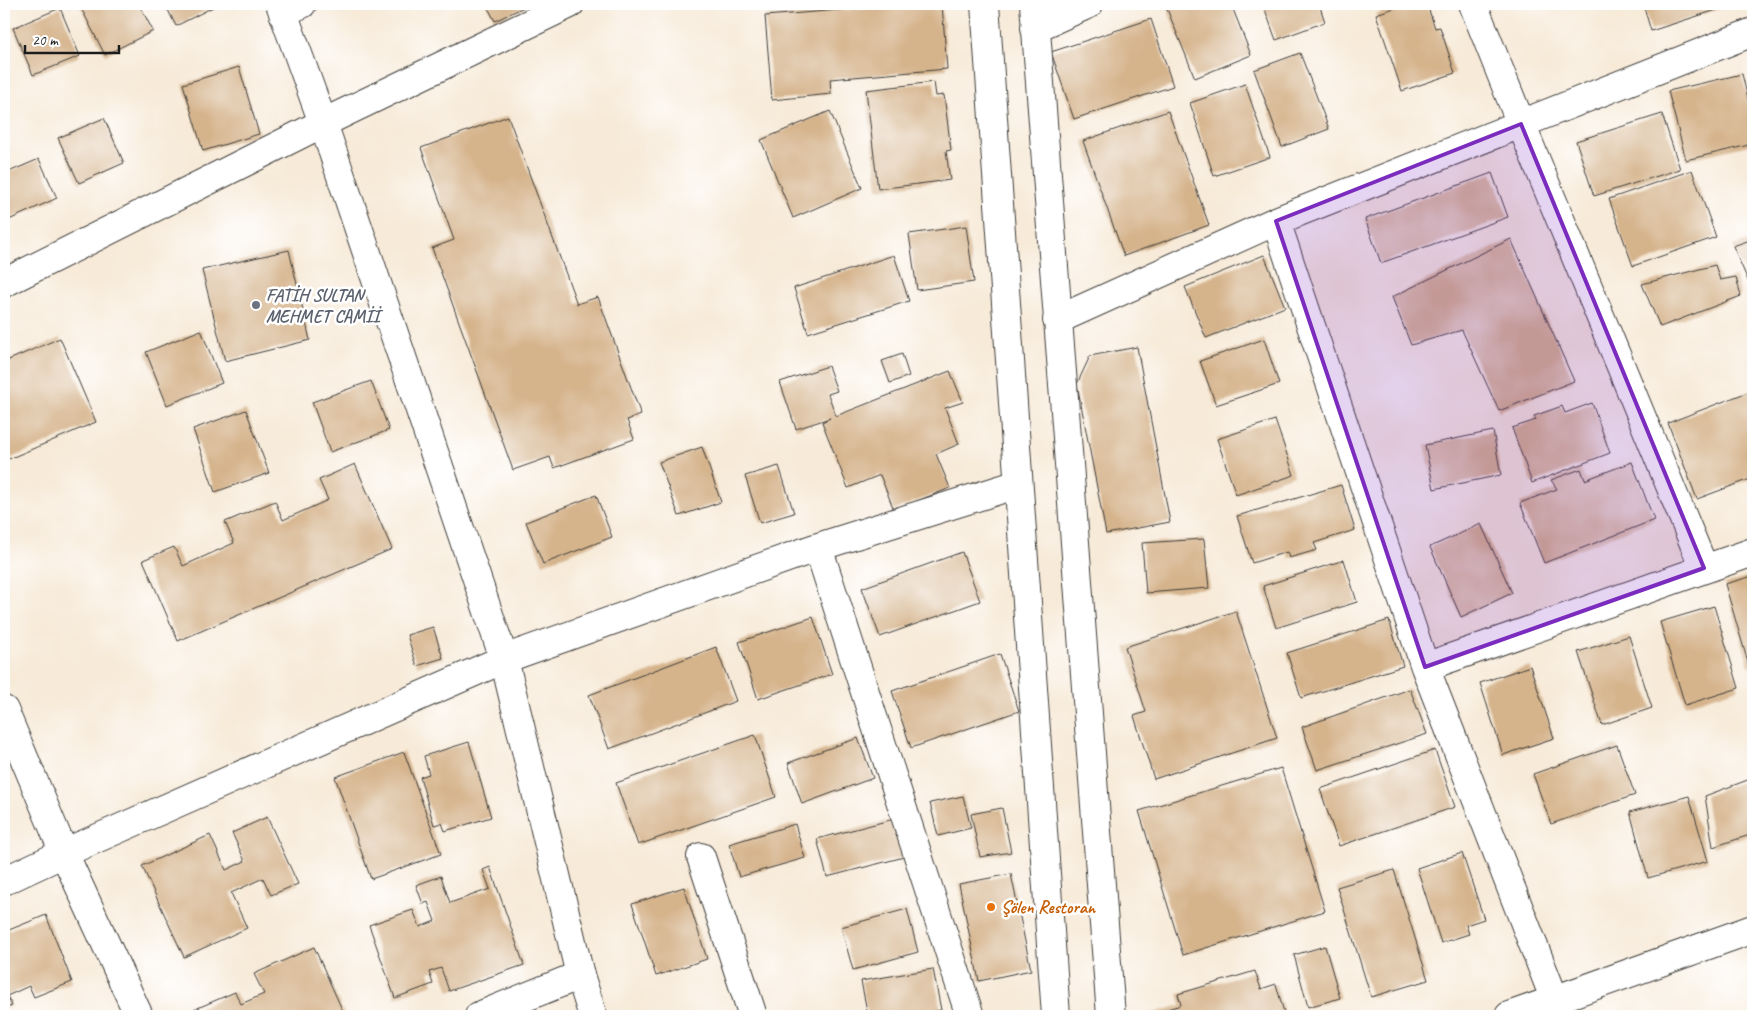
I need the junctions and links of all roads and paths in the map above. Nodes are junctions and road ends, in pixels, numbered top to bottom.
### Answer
1 (570, 4) edge
2 (985, 4) edge
3 (1090, 4) edge
4 (1473, 4) edge
5 (288, 7) edge
6 (1034, 16) edge
7 (1753, 32) edge
8 (324, 123) junction
9 (1521, 124) junction
10 (1276, 221) junction
11 (4, 284) edge
12 (1057, 320) junction
13 (1018, 484) junction
14 (818, 547) junction
15 (1753, 552) edge
16 (1704, 568) junction
17 (504, 658) junction
18 (1425, 667) junction
19 (4, 710) edge
20 (64, 853) junction
21 (701, 857) dead end
22 (4, 881) edge
23 (1753, 928) edge
24 (580, 975) junction
25 (1558, 1008) edge
26 (139, 1016) edge
27 (479, 1016) edge
28 (593, 1016) edge
29 (753, 1016) edge
30 (970, 1016) edge
31 (1056, 1016) edge
32 (1111, 1016) edge
33 (1509, 1016) edge

1 - 8 street
2 - 13 street
3 - 6 street
4 - 9 street
5 - 8 street
6 - 12 street
7 - 9 street
8 - 11 street
8 - 17 street
9 - 10 street
9 - 16 street
10 - 12 street
10 - 18 street
12 - 32 street
13 - 14 street
13 - 31 street
14 - 17 street
14 - 30 street
15 - 16 street
16 - 18 street
17 - 20 street
17 - 24 street
18 - 25 street
19 - 20 street
20 - 22 street
20 - 26 street
21 - 29 street
23 - 25 street
24 - 27 street
24 - 28 street
25 - 33 street

